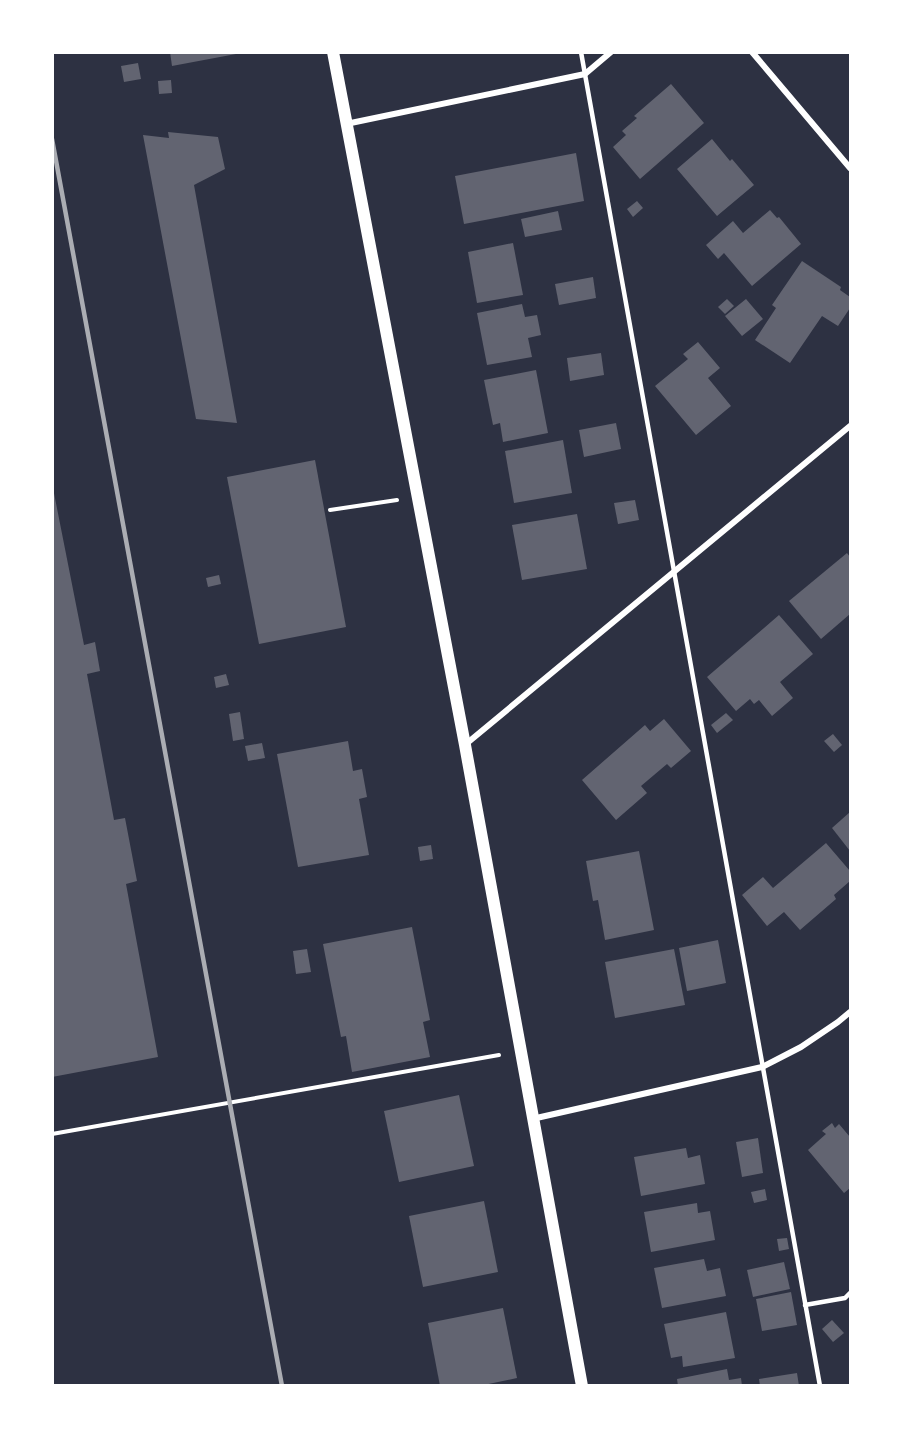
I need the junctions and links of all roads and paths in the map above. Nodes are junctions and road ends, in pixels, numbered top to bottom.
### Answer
1 (333, 52) edge
2 (581, 52) edge
3 (611, 52) edge
4 (752, 52) edge
5 (585, 74) junction
6 (346, 124) junction
7 (850, 168) edge
8 (850, 426) edge
9 (419, 497) junction
10 (330, 510) dead end
11 (674, 572) junction
12 (465, 745) junction
13 (850, 1012) edge
14 (520, 1050) junction
15 (762, 1067) junction
16 (532, 1119) junction
17 (52, 1134) edge
18 (850, 1293) edge
19 (806, 1305) junction
20 (582, 1386) edge
21 (820, 1386) edge

1 - 6 main road
2 - 5 lane
3 - 5 street
4 - 7 street
5 - 6 street
5 - 11 lane
6 - 9 main road
8 - 11 street
9 - 10 path
9 - 12 main road
11 - 12 street
11 - 15 lane
12 - 14 main road
13 - 15 street
14 - 16 main road
14 - 17 path
15 - 16 street
15 - 19 lane
16 - 20 main road
18 - 19 lane
19 - 21 lane

